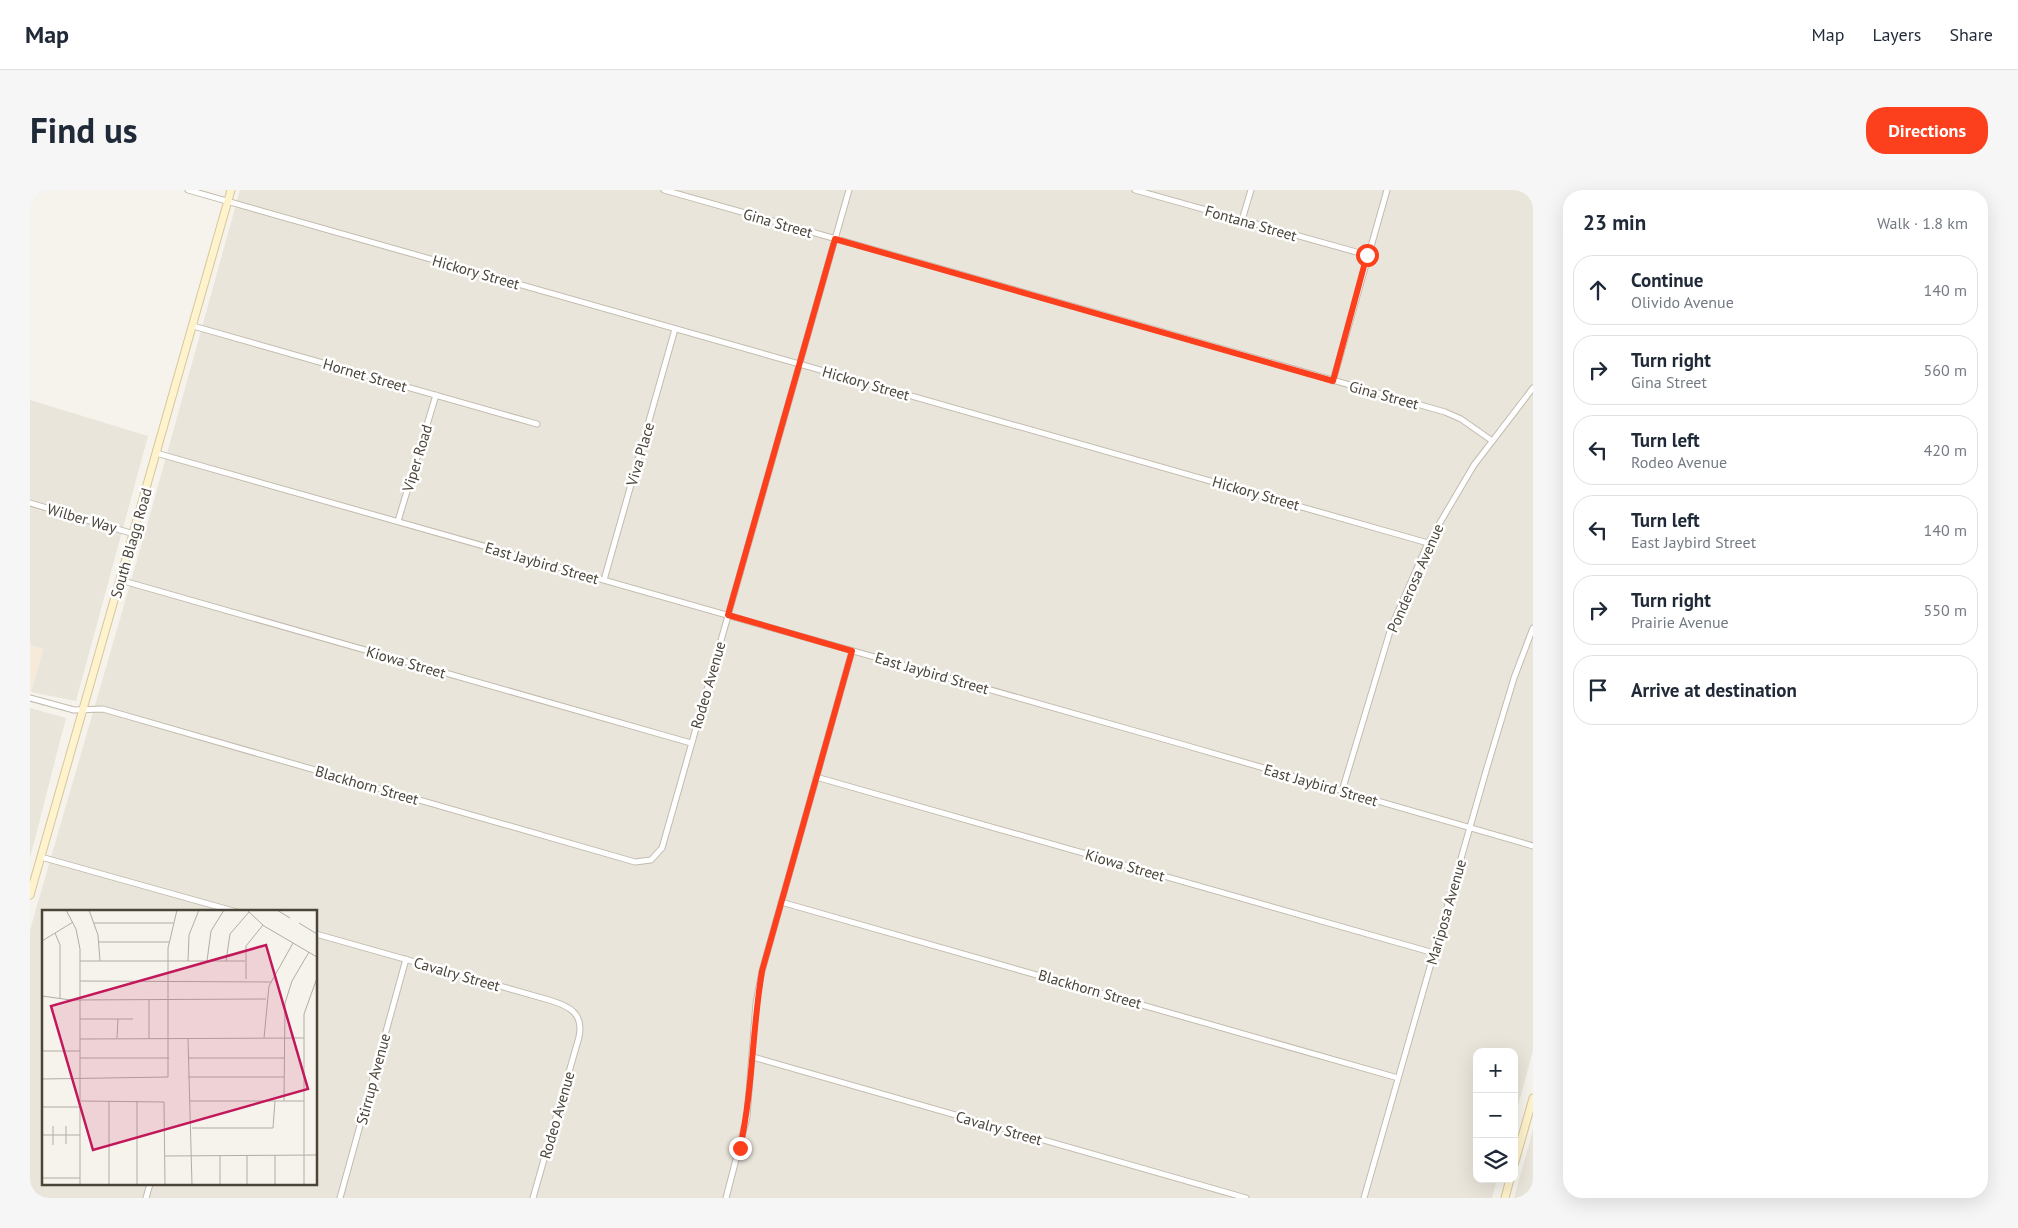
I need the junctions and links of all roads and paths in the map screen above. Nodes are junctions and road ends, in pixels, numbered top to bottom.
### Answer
1 (188, 190) edge
2 (231, 190) edge
3 (664, 190) edge
4 (849, 190) edge
5 (1135, 190) edge
6 (1251, 190) edge
7 (1387, 190) edge
8 (227, 202) junction
9 (1242, 220) junction
10 (835, 239) junction
11 (1367, 255) junction
12 (193, 326) junction
13 (675, 328) junction
14 (799, 364) junction
15 (1333, 381) junction
16 (1533, 388) edge
17 (436, 395) junction
18 (537, 424) dead end
19 (1491, 440) junction
20 (156, 453) junction
21 (30, 503) edge
22 (398, 521) junction
23 (134, 534) junction
24 (1428, 543) junction
25 (120, 580) junction
26 (604, 580) junction
27 (728, 615) junction
28 (1533, 628) edge
29 (852, 651) junction
30 (30, 698) edge
31 (83, 712) junction
32 (691, 743) junction
33 (816, 777) junction
34 (1342, 791) junction
35 (1470, 828) junction
36 (1533, 846) edge
37 (41, 857) junction
38 (651, 860) joint
39 (30, 895) edge
40 (781, 902) junction
41 (226, 910) edge
42 (318, 935) edge
43 (1434, 954) junction
44 (406, 960) junction
45 (580, 1032) joint
46 (753, 1057) junction
47 (1398, 1078) junction
48 (1533, 1098) edge
49 (1531, 1112) edge
50 (1518, 1153) edge
51 (1509, 1183) edge
52 (340, 1198) edge
53 (533, 1198) edge
54 (726, 1198) edge
55 (1246, 1198) edge
56 (1364, 1198) edge
57 (1505, 1198) edge

1 - 8 street, Hickory Street
2 - 8 main road, South Blagg Road
3 - 10 street, Gina Street
4 - 10 street, Rodeo Avenue
5 - 9 street, Fontana Street
6 - 9 street
7 - 11 street
8 - 12 main road, South Blagg Road
8 - 13 street, Hickory Street
9 - 11 street, Fontana Street
10 - 14 street, Rodeo Avenue
10 - 15 street, Gina Street
11 - 15 street
12 - 17 street, Hornet Street
12 - 20 main road, South Blagg Road
13 - 14 street, Hickory Street
13 - 26 street, Viva Place
14 - 24 street, Hickory Street
14 - 27 street, Rodeo Avenue
15 - 19 street, Gina Street
16 - 19 street, Ponderosa Avenue
17 - 18 street, Hornet Street
17 - 22 street, Viper Road
19 - 24 street, Ponderosa Avenue
20 - 22 street, East Jaybird Street
20 - 23 main road, South Blagg Road
21 - 23 street, Wilber Way
22 - 26 street, East Jaybird Street
23 - 25 main road, South Blagg Road
24 - 34 street, Ponderosa Avenue
25 - 31 main road, South Blagg Road
25 - 32 street, Kiowa Street
26 - 27 street, East Jaybird Street
27 - 29 street, East Jaybird Street
27 - 32 street, Rodeo Avenue
28 - 35 street, Mariposa Avenue
29 - 33 street
29 - 34 street, East Jaybird Street
30 - 31 street, Blackhorn Street
31 - 37 main road, South Blagg Road
31 - 38 street, Blackhorn Street
32 - 38 street, Rodeo Avenue
33 - 40 street
33 - 43 street, Kiowa Street
34 - 35 street, East Jaybird Street
35 - 36 street, East Jaybird Street
35 - 43 street, Mariposa Avenue
37 - 39 main road, South Blagg Road
37 - 41 street
40 - 46 street
40 - 47 street, Blackhorn Street
42 - 44 street, Cavalry Street
43 - 47 street, Mariposa Avenue
44 - 45 street, Cavalry Street
44 - 52 street, Stirrup Avenue
45 - 53 street, Rodeo Avenue
46 - 54 street
46 - 55 street, Cavalry Street
47 - 56 street, Mariposa Avenue
48 - 49 main road
49 - 50 main road
51 - 57 main road

